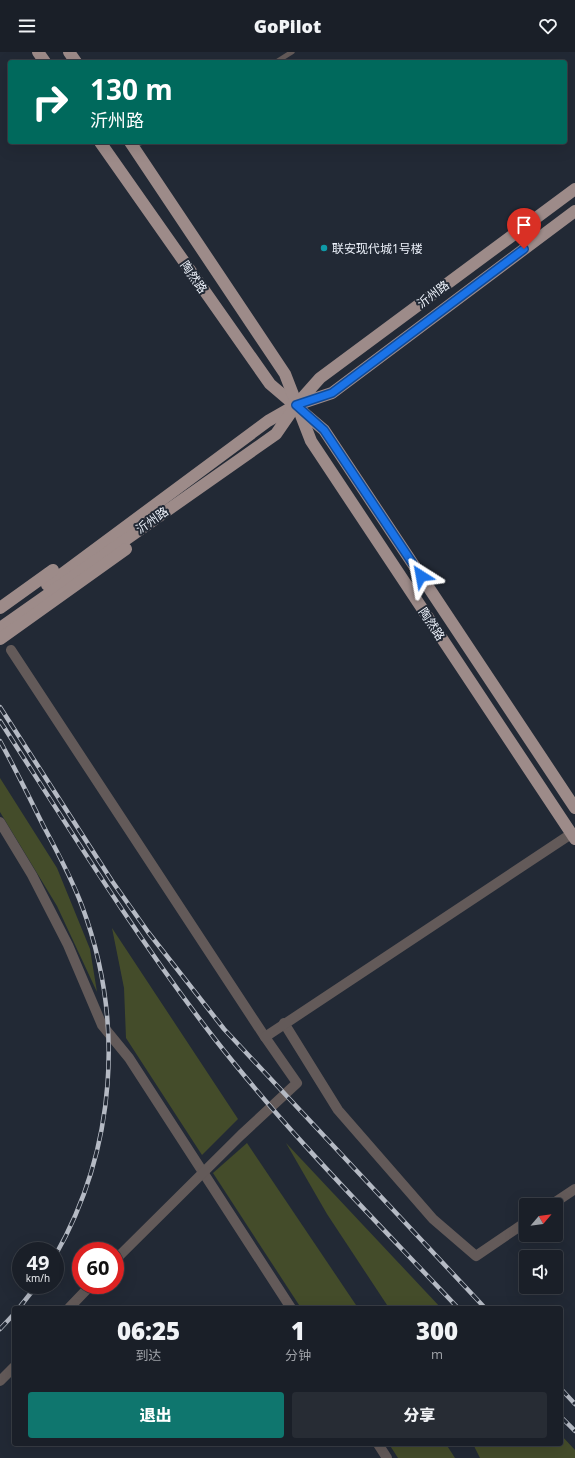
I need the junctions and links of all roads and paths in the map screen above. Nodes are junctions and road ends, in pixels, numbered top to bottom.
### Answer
1 (292, 52) edge
2 (279, 60) edge
3 (101, 144) edge
4 (136, 144) edge
5 (575, 189) edge
6 (575, 211) edge
7 (296, 405) junction
8 (213, 470) junction
9 (0, 608) edge
10 (0, 619) edge
11 (0, 628) edge
12 (0, 639) edge
13 (12, 650) dead end
14 (521, 758) junction
15 (564, 792) junction
16 (575, 808) edge
17 (0, 822) edge
18 (573, 836) edge
19 (284, 1023) junction
20 (264, 1037) junction
21 (203, 1172) junction
22 (575, 1189) edge
23 (562, 1198) edge
24 (519, 1227) edge
25 (124, 1251) edge
26 (82, 1294) edge
27 (71, 1306) edge
28 (289, 1306) edge
29 (12, 1369) edge
30 (0, 1382) edge
31 (379, 1446) edge
32 (387, 1458) edge

1 - 2 lane
3 - 7 main road, 陶然路
4 - 7 main road, 陶然路
5 - 7 main road, 沂州路
6 - 7 main road, 沂州路
7 - 8 main road, 沂州路
7 - 14 main road, 陶然路
7 - 15 main road, 陶然路
8 - 9 main road
8 - 10 main road, 沂州路
8 - 11 main road, 沂州路
8 - 12 main road
13 - 20 street
14 - 15 main road
14 - 18 main road, 陶然路
15 - 16 main road, 陶然路
17 - 21 street
18 - 19 street
19 - 20 street
19 - 24 street
20 - 21 street
21 - 25 street
21 - 28 street
22 - 23 street
26 - 27 street
29 - 30 street
31 - 32 street

